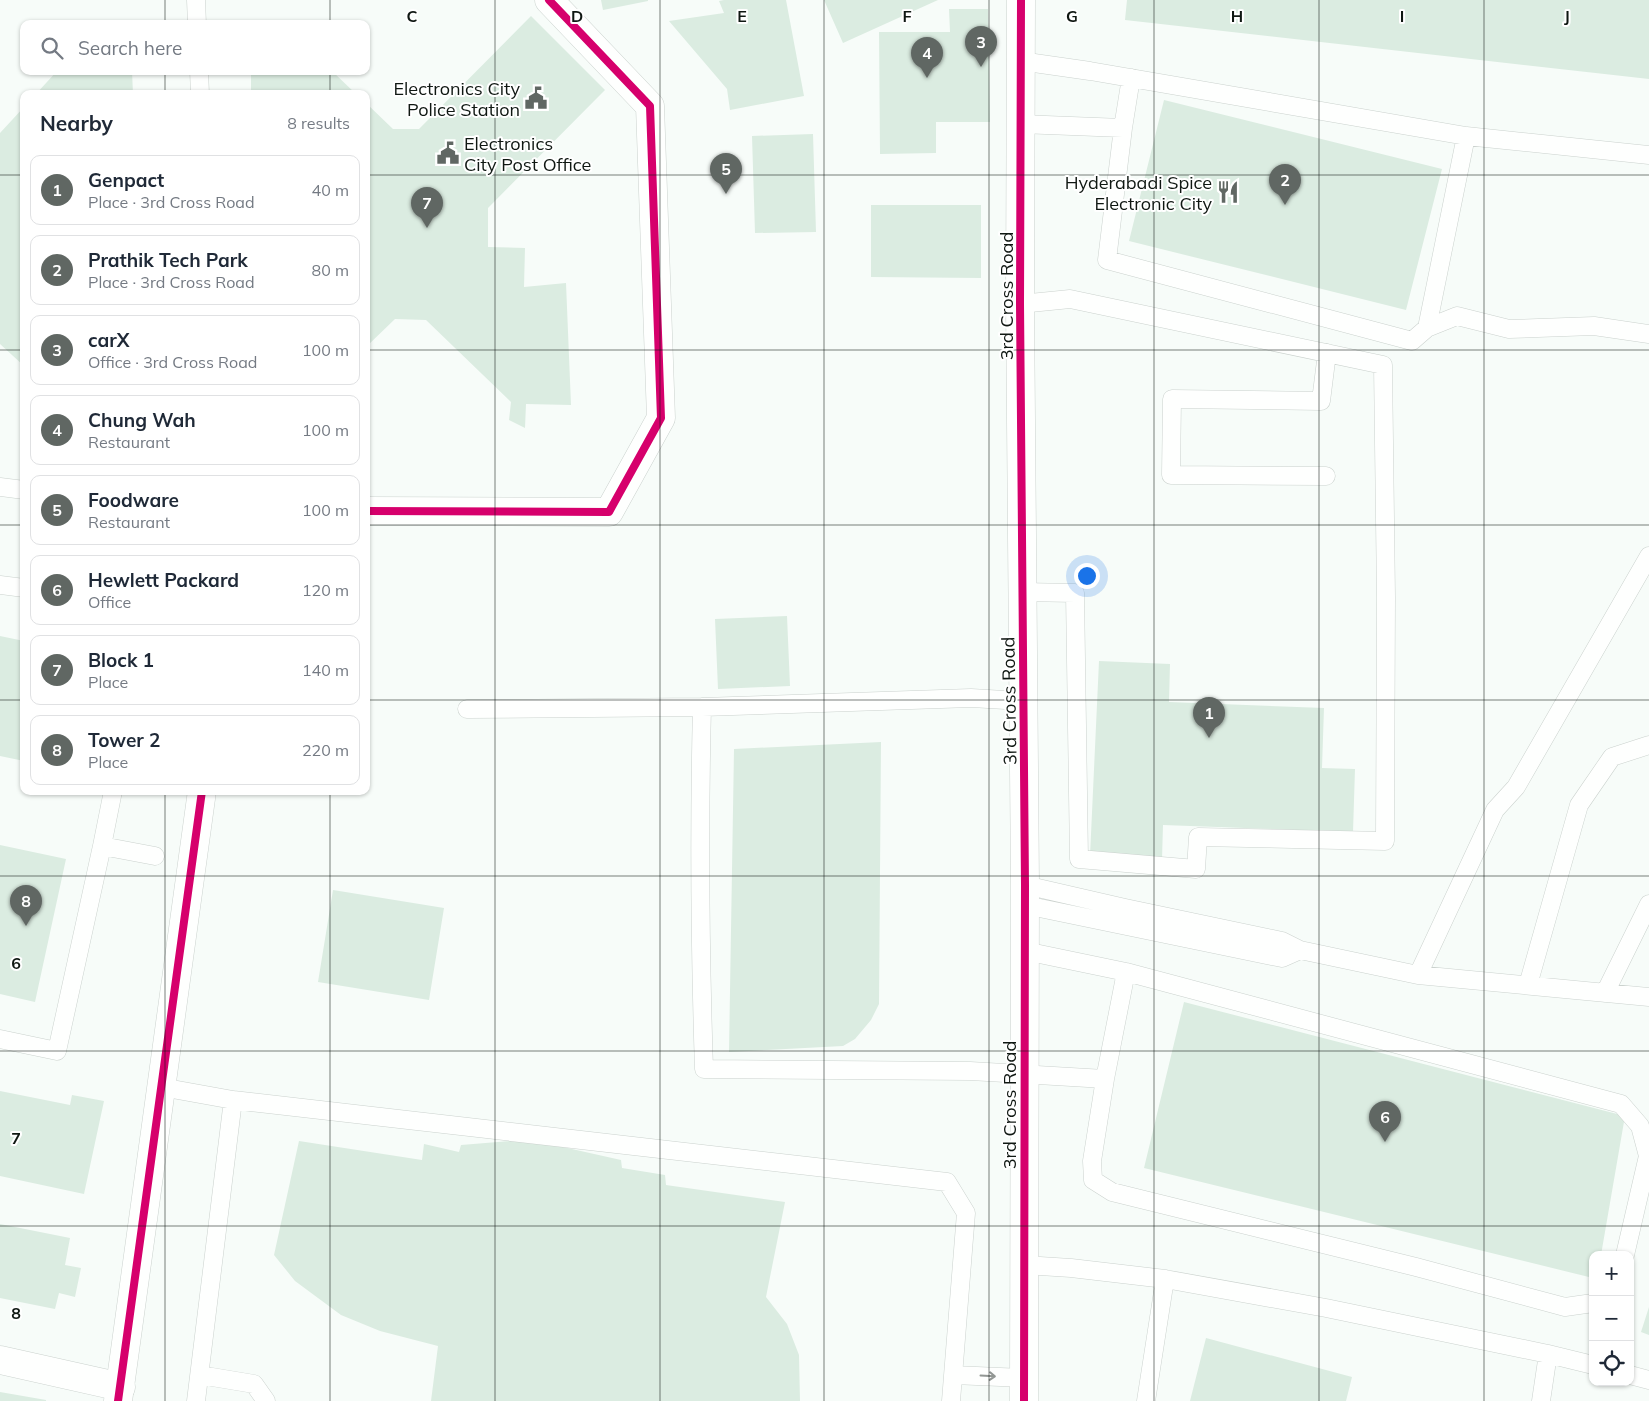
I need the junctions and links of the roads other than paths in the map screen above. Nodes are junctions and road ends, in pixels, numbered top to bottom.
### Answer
1 (196, 0) edge
2 (549, 0) edge
3 (1021, 0) edge
4 (197, 20) edge
5 (1020, 61) junction
6 (199, 75) edge
7 (1131, 78) junction
8 (200, 90) edge
9 (1020, 124) junction
10 (1123, 128) junction
11 (1466, 136) junction
12 (1649, 155) edge
13 (1020, 304) junction
14 (1427, 328) junction
15 (1649, 334) edge
16 (1327, 353) junction
17 (1326, 476) dead end
18 (0, 488) edge
19 (20, 490) edge
20 (370, 511) edge
21 (1649, 556) edge
22 (0, 585) edge
23 (20, 588) edge
24 (1022, 592) junction
25 (1024, 701) junction
26 (702, 707) junction
27 (467, 709) dead end
28 (1649, 745) edge
29 (112, 795) edge
30 (201, 795) edge
31 (102, 846) junction
32 (155, 856) dead end
33 (1025, 895) junction
34 (1649, 904) edge
35 (1025, 951) junction
36 (1126, 972) junction
37 (1418, 975) junction
38 (1528, 985) junction
39 (1605, 993) junction
40 (1649, 997) edge
41 (0, 1039) edge
42 (1024, 1073) junction
43 (1105, 1079) junction
44 (161, 1087) junction
45 (233, 1100) junction
46 (1626, 1251) edge
47 (1024, 1266) junction
48 (1165, 1279) junction
49 (1589, 1304) edge
50 (1548, 1354) junction
51 (0, 1360) edge
52 (1589, 1364) edge
53 (200, 1375) junction
54 (953, 1375) junction
55 (1634, 1376) edge
56 (1649, 1380) edge
57 (1024, 1390) edge
58 (119, 1394) edge
59 (196, 1401) edge
60 (266, 1401) edge
61 (951, 1401) edge
62 (1146, 1401) edge
63 (1541, 1401) edge

1 - 4 lane
2 - 20 street
3 - 5 street, 3rd Cross Road
5 - 7 lane
5 - 9 street, 3rd Cross Road
6 - 8 lane
7 - 10 lane
7 - 11 lane
9 - 10 lane
9 - 13 street, 3rd Cross Road
10 - 14 lane
11 - 12 lane
11 - 14 lane
13 - 16 lane
13 - 24 street, 3rd Cross Road
14 - 15 lane
16 - 17 lane
16 - 24 lane
18 - 19 lane
21 - 37 lane
22 - 23 lane
24 - 25 street, 3rd Cross Road
25 - 26 lane
25 - 33 street, 3rd Cross Road
26 - 27 lane
26 - 42 lane
28 - 38 lane
29 - 31 lane
30 - 44 street
31 - 32 lane
31 - 41 lane
33 - 35 street, 3rd Cross Road
33 - 37 lane
34 - 39 lane
35 - 36 lane
35 - 42 street, 3rd Cross Road
36 - 43 lane
36 - 46 lane
37 - 38 lane
38 - 39 lane
39 - 40 lane
42 - 43 lane
42 - 47 street, 3rd Cross Road
43 - 49 lane
44 - 45 lane
44 - 58 street
45 - 53 lane
45 - 54 lane
47 - 48 lane
47 - 57 street, 3rd Cross Road
48 - 50 lane
48 - 62 lane
50 - 52 lane
50 - 63 lane
51 - 58 street
53 - 59 lane
53 - 60 lane
54 -> 57 lane
54 - 61 lane
55 - 56 lane

